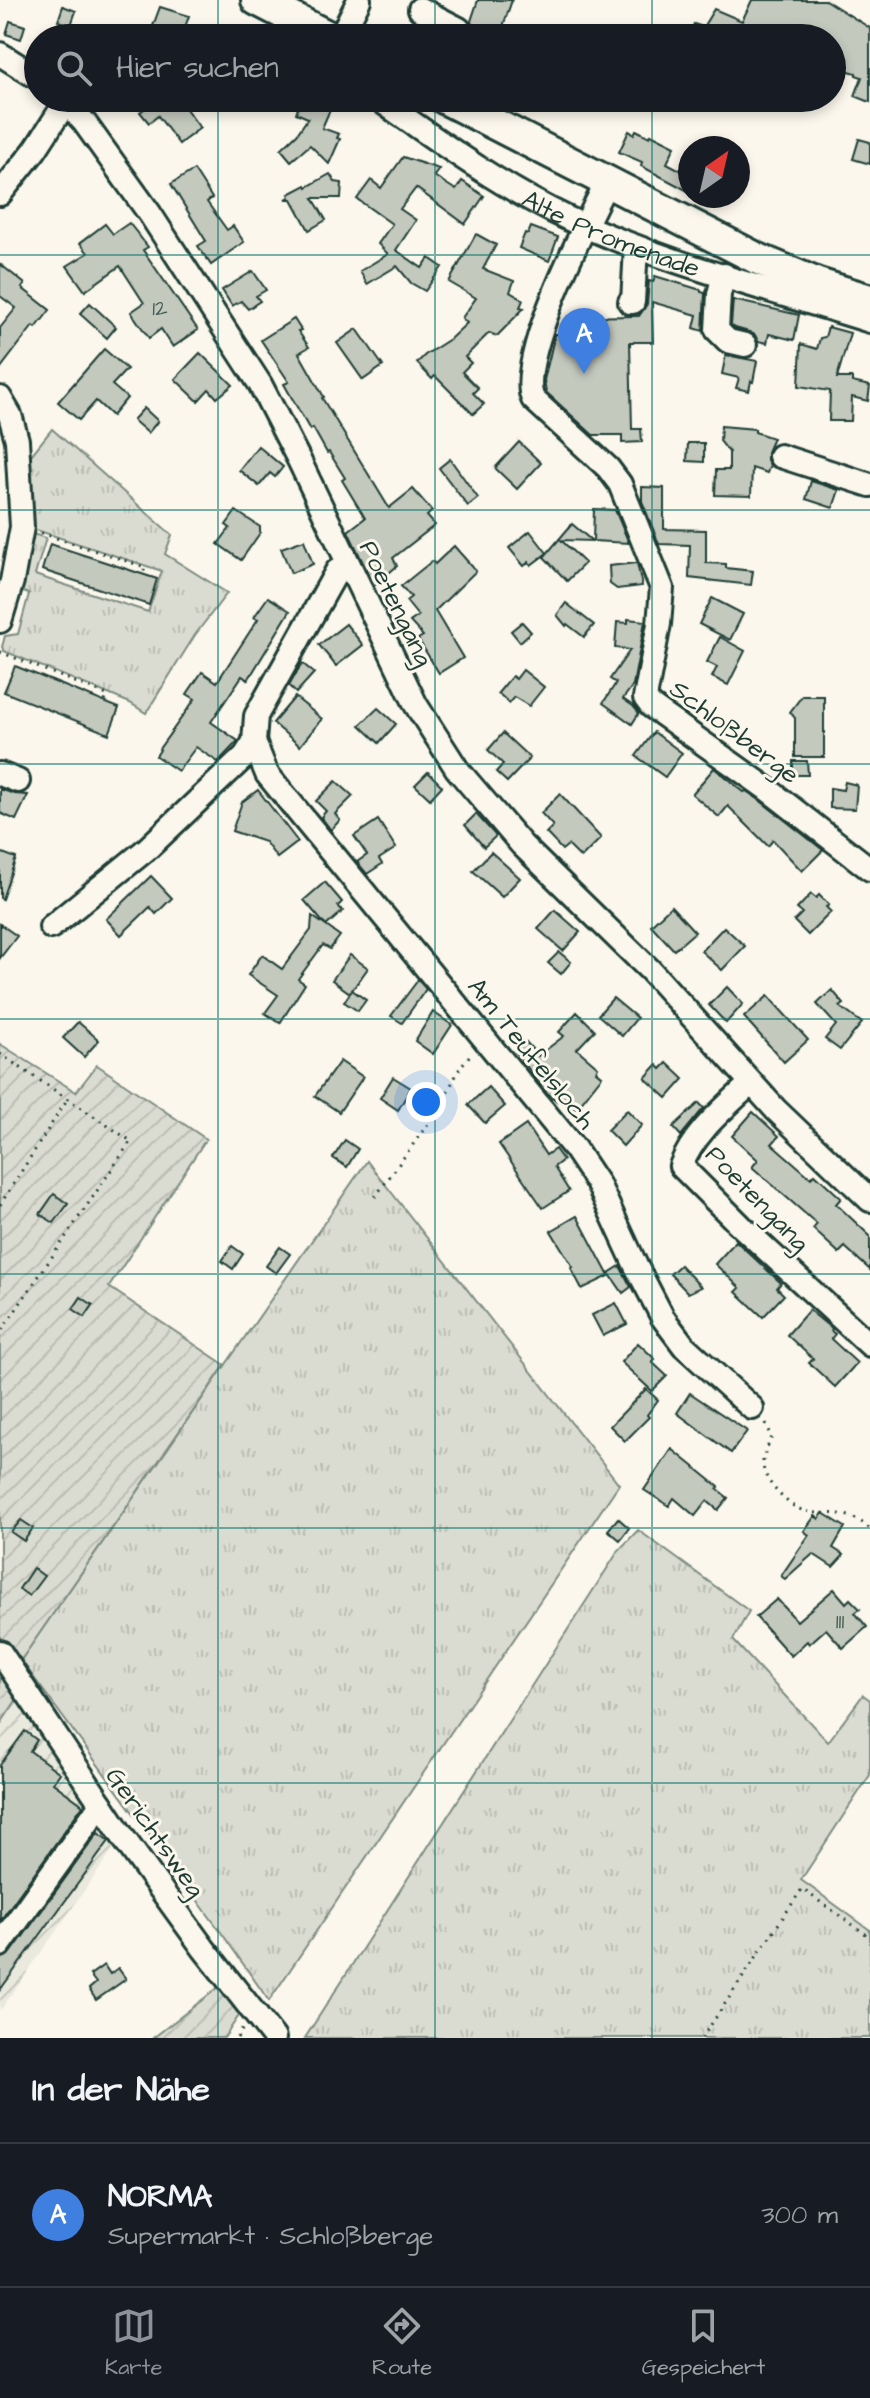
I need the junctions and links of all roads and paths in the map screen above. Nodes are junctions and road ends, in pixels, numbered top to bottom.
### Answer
1 (257, 0) edge
2 (359, 0) edge
3 (420, 9) dead end
4 (304, 24) edge
5 (347, 24) edge
6 (449, 24) edge
7 (0, 54) edge
8 (24, 69) edge
9 (57, 112) edge
10 (74, 112) edge
11 (398, 112) edge
12 (471, 112) edge
13 (607, 182) junction
14 (0, 194) edge
15 (595, 238) junction
16 (636, 247) junction
17 (724, 275) junction
18 (870, 300) edge
19 (630, 302) dead end
20 (870, 321) edge
21 (745, 345) dead end
22 (0, 398) edge
23 (780, 456) dead end
24 (870, 485) edge
25 (22, 527) junction
26 (73, 543) junction
27 (70, 551) dead end
28 (107, 554) junction
29 (104, 562) dead end
30 (347, 565) junction
31 (143, 574) dead end
32 (0, 621) edge
33 (0, 652) edge
34 (35, 666) junction
35 (33, 673) dead end
36 (70, 680) junction
37 (67, 687) dead end
38 (105, 702) dead end
39 (254, 742) junction
40 (870, 869) edge
41 (51, 927) dead end
42 (484, 1039) junction
43 (0, 1054) edge
44 (751, 1083) junction
45 (68, 1098) junction
46 (375, 1197) dead end
47 (870, 1200) edge
48 (0, 1205) edge
49 (0, 1333) edge
50 (870, 1345) edge
51 (752, 1408) joint
52 (870, 1529) edge
53 (0, 1652) edge
54 (101, 1804) junction
55 (870, 1937) edge
56 (0, 1945) edge
57 (274, 2038) edge
58 (702, 2038) edge

1 - 4 main road
2 - 5 street
3 - 6 street
7 - 8 street
9 - 14 street
10 - 30 street, Poetengang
11 - 15 street, Alte Promenade
12 - 13 main road, Alte Promenade
13 - 15 street, Schloßberge
13 - 18 main road, Alte Promenade
15 - 16 street, Alte Promenade
15 - 40 street, Schloßberge
16 - 17 street, Alte Promenade
16 - 19 street
17 - 20 street, Alte Promenade
17 - 21 street
22 - 25 street
23 - 24 street
25 - 26 path
25 - 32 street
26 - 27 path
26 - 28 path
28 - 29 path
28 - 31 path
30 - 39 street
30 - 44 street, Poetengang
33 - 34 path
34 - 35 path
34 - 36 path
36 - 37 path
36 - 38 path
39 - 41 street
39 - 42 street, Am Teufelsloch
42 - 46 path
42 - 51 street, Am Teufelsloch
43 - 45 path
44 - 47 street, Poetengang
44 - 50 street, Poetengang
45 - 48 path
45 - 49 path
51 - 52 path
53 - 54 street, Gerichtsweg
54 - 56 street
54 - 57 street, Gerichtsweg
55 - 58 path

